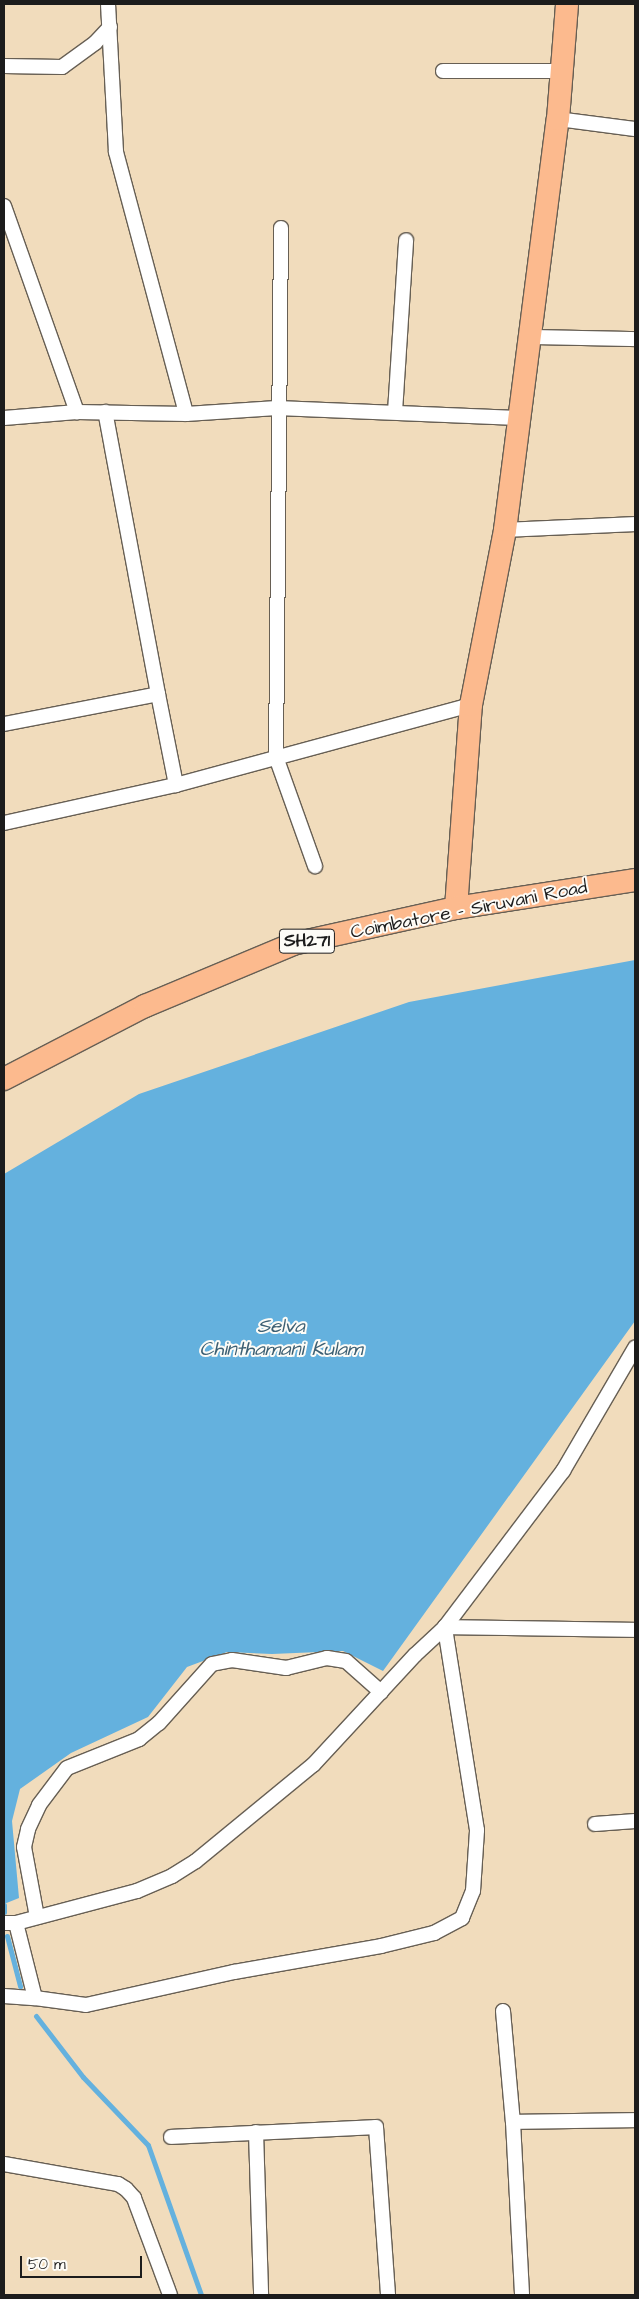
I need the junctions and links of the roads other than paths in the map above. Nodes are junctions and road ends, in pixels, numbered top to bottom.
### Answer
1 (108, 4) edge
2 (567, 4) edge
3 (110, 27) junction
4 (4, 66) edge
5 (562, 70) junction
6 (443, 71) dead end
7 (558, 119) junction
8 (635, 128) edge
9 (4, 206) edge
10 (281, 228) dead end
11 (406, 240) dead end
12 (528, 337) junction
13 (635, 339) edge
14 (277, 408) junction
15 (77, 412) junction
16 (105, 412) junction
17 (395, 412) junction
18 (186, 414) junction
19 (4, 418) edge
20 (518, 418) junction
21 (635, 524) edge
22 (505, 530) junction
23 (158, 694) junction
24 (470, 705) junction
25 (4, 724) edge
26 (276, 757) junction
27 (176, 785) junction
28 (4, 822) edge
29 (315, 866) dead end
30 (635, 880) edge
31 (456, 908) junction
32 (4, 1079) edge
33 (635, 1348) edge
34 (445, 1627) junction
35 (635, 1630) edge
36 (381, 1692) junction
37 (635, 1821) edge
38 (595, 1824) dead end
39 (36, 1917) junction
40 (10, 1923) edge
41 (4, 1996) edge
42 (35, 1998) junction
43 (503, 2012) dead end
44 (635, 2120) edge
45 (513, 2122) junction
46 (256, 2132) junction
47 (171, 2136) dead end
48 (4, 2164) edge
49 (170, 2295) edge
50 (262, 2295) edge
51 (388, 2295) edge
52 (522, 2295) edge

1 - 3 street
2 - 5 main road
3 - 4 street
3 - 18 street
5 - 6 street
5 - 7 main road
7 - 8 street
7 - 12 main road
9 - 15 street
10 - 14 street
11 - 17 street
12 - 13 street
12 - 20 main road
14 - 17 street
14 - 18 street
14 - 26 street
15 - 16 street
15 - 19 street
16 - 18 street
16 - 23 street
17 - 20 street
20 - 22 main road
21 - 22 street
22 - 24 main road
23 - 25 street
23 - 27 street
24 - 26 street
24 - 31 main road
26 - 27 street
26 - 29 street
27 - 28 street
30 - 31 main road, Coimbatore - Siruvani Road / SH271
31 - 32 main road, Coimbatore - Siruvani Road / SH271
33 - 34 street
34 - 35 street
34 - 36 street
34 - 42 street
36 - 39 street
36 - 39 street
37 - 38 street
39 - 40 street
40 - 42 street
41 - 42 street
43 - 45 street
44 - 45 street
45 - 52 street
46 - 47 street
46 - 50 street
46 - 51 street
48 - 49 street

